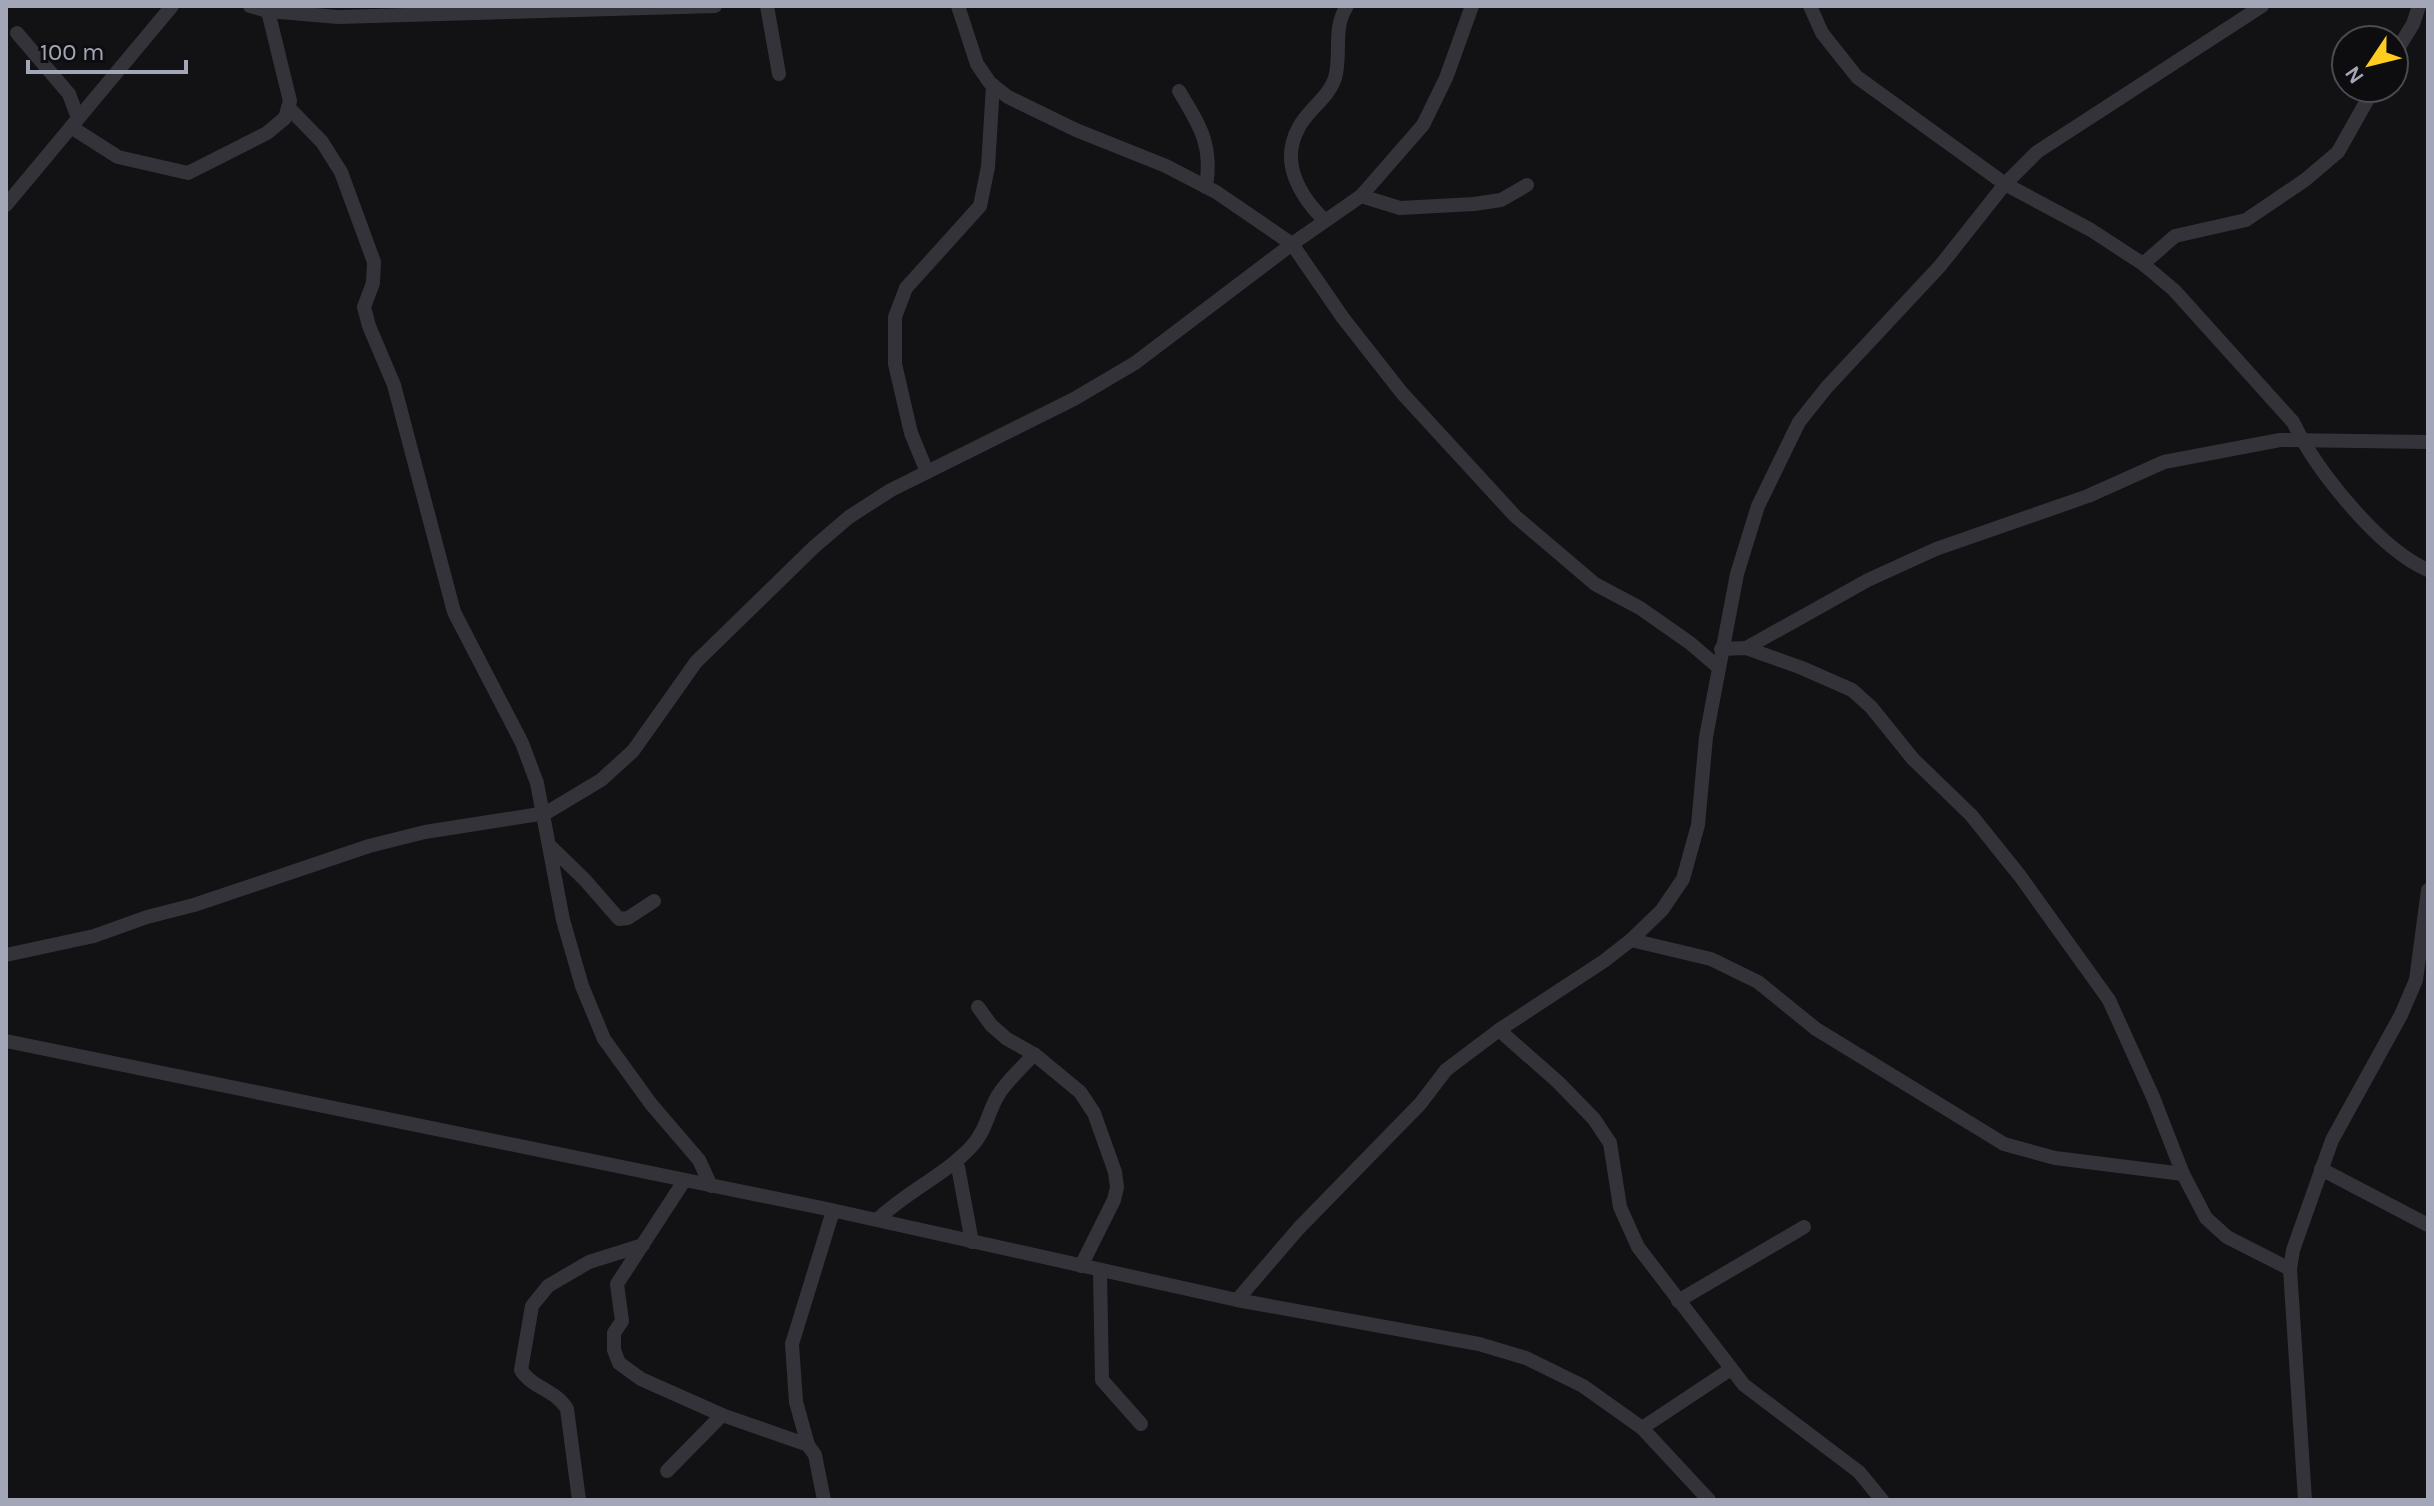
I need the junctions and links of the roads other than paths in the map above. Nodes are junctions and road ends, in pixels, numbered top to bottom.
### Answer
1 (250, 6) edge
2 (715, 6) edge
3 (767, 6) edge
4 (958, 6) edge
5 (1347, 6) edge
6 (1472, 6) edge
7 (1810, 6) edge
8 (2262, 6) edge
9 (2419, 6) edge
10 (164, 8) edge
11 (268, 11) junction
12 (2410, 29) edge
13 (17, 33) dead end
14 (779, 74) dead end
15 (993, 85) junction
16 (1179, 91) dead end
17 (2365, 104) edge
18 (288, 107) junction
19 (75, 123) junction
20 (2005, 184) junction
21 (1527, 185) dead end
22 (1206, 187) junction
23 (1361, 196) junction
24 (6, 205) edge
25 (1324, 220) junction
26 (1292, 244) junction
27 (2143, 264) junction
28 (2301, 439) junction
29 (2428, 442) edge
30 (927, 472) junction
31 (2428, 570) edge
32 (1746, 648) junction
33 (1721, 649) junction
34 (1718, 667) junction
35 (542, 813) junction
36 (551, 847) junction
37 (2428, 890) edge
38 (654, 901) dead end
39 (1631, 940) junction
40 (6, 955) edge
41 (978, 1007) dead end
42 (1499, 1030) junction
43 (6, 1041) edge
44 (1034, 1054) junction
45 (954, 1164) junction
46 (2321, 1169) junction
47 (2183, 1174) junction
48 (684, 1181) junction
49 (711, 1186) junction
50 (833, 1211) junction
51 (877, 1220) junction
52 (2428, 1225) edge
53 (1804, 1227) dead end
54 (972, 1242) junction
55 (644, 1245) junction
56 (1081, 1266) junction
57 (2290, 1269) junction
58 (1100, 1271) junction
59 (1237, 1300) junction
60 (1678, 1301) junction
61 (1731, 1369) junction
62 (722, 1415) junction
63 (1141, 1424) dead end
64 (1642, 1428) junction
65 (808, 1445) junction
66 (667, 1471) dead end
67 (1883, 1499) edge
68 (579, 1500) edge
69 (824, 1500) edge
70 (1709, 1500) edge
71 (2305, 1500) edge

1 - 11 street
2 - 11 street
3 - 14 street
4 - 15 street
5 - 25 street
6 - 23 street
7 - 20 street
8 - 20 street
9 - 12 street
10 - 19 street
11 - 18 street
13 - 19 street
15 - 22 street
15 - 30 street
16 - 22 street
17 - 27 street
18 - 19 street
18 - 35 street
19 - 24 street
20 - 27 street
20 - 33 street
21 - 23 street
22 - 26 street
23 - 25 street
25 - 26 street
26 - 30 street
26 - 34 street
27 - 28 street
28 - 29 street
28 - 31 street
28 - 32 street
30 - 35 street
32 - 33 street
32 - 47 street
33 - 34 street
34 - 39 street
35 - 36 street
35 - 40 street
36 - 38 street
36 - 49 street
37 - 46 street
39 - 42 street
39 - 47 street
41 - 44 street
42 - 59 street
42 - 60 street
43 - 48 street
44 - 45 street
44 - 56 street
45 - 51 street
45 - 54 street
46 - 52 street
46 - 57 street
47 - 57 street
48 - 49 street
48 - 55 street
49 - 50 street
50 - 51 street
50 - 65 street
51 - 54 street
53 - 60 street
54 - 56 street
55 - 62 street
55 - 68 street
56 - 58 street
57 - 71 street
58 - 59 street
58 - 63 street
59 - 64 street
60 - 61 street
61 - 64 street
61 - 67 street
62 - 65 street
62 - 66 street
64 - 70 street
65 - 69 street

